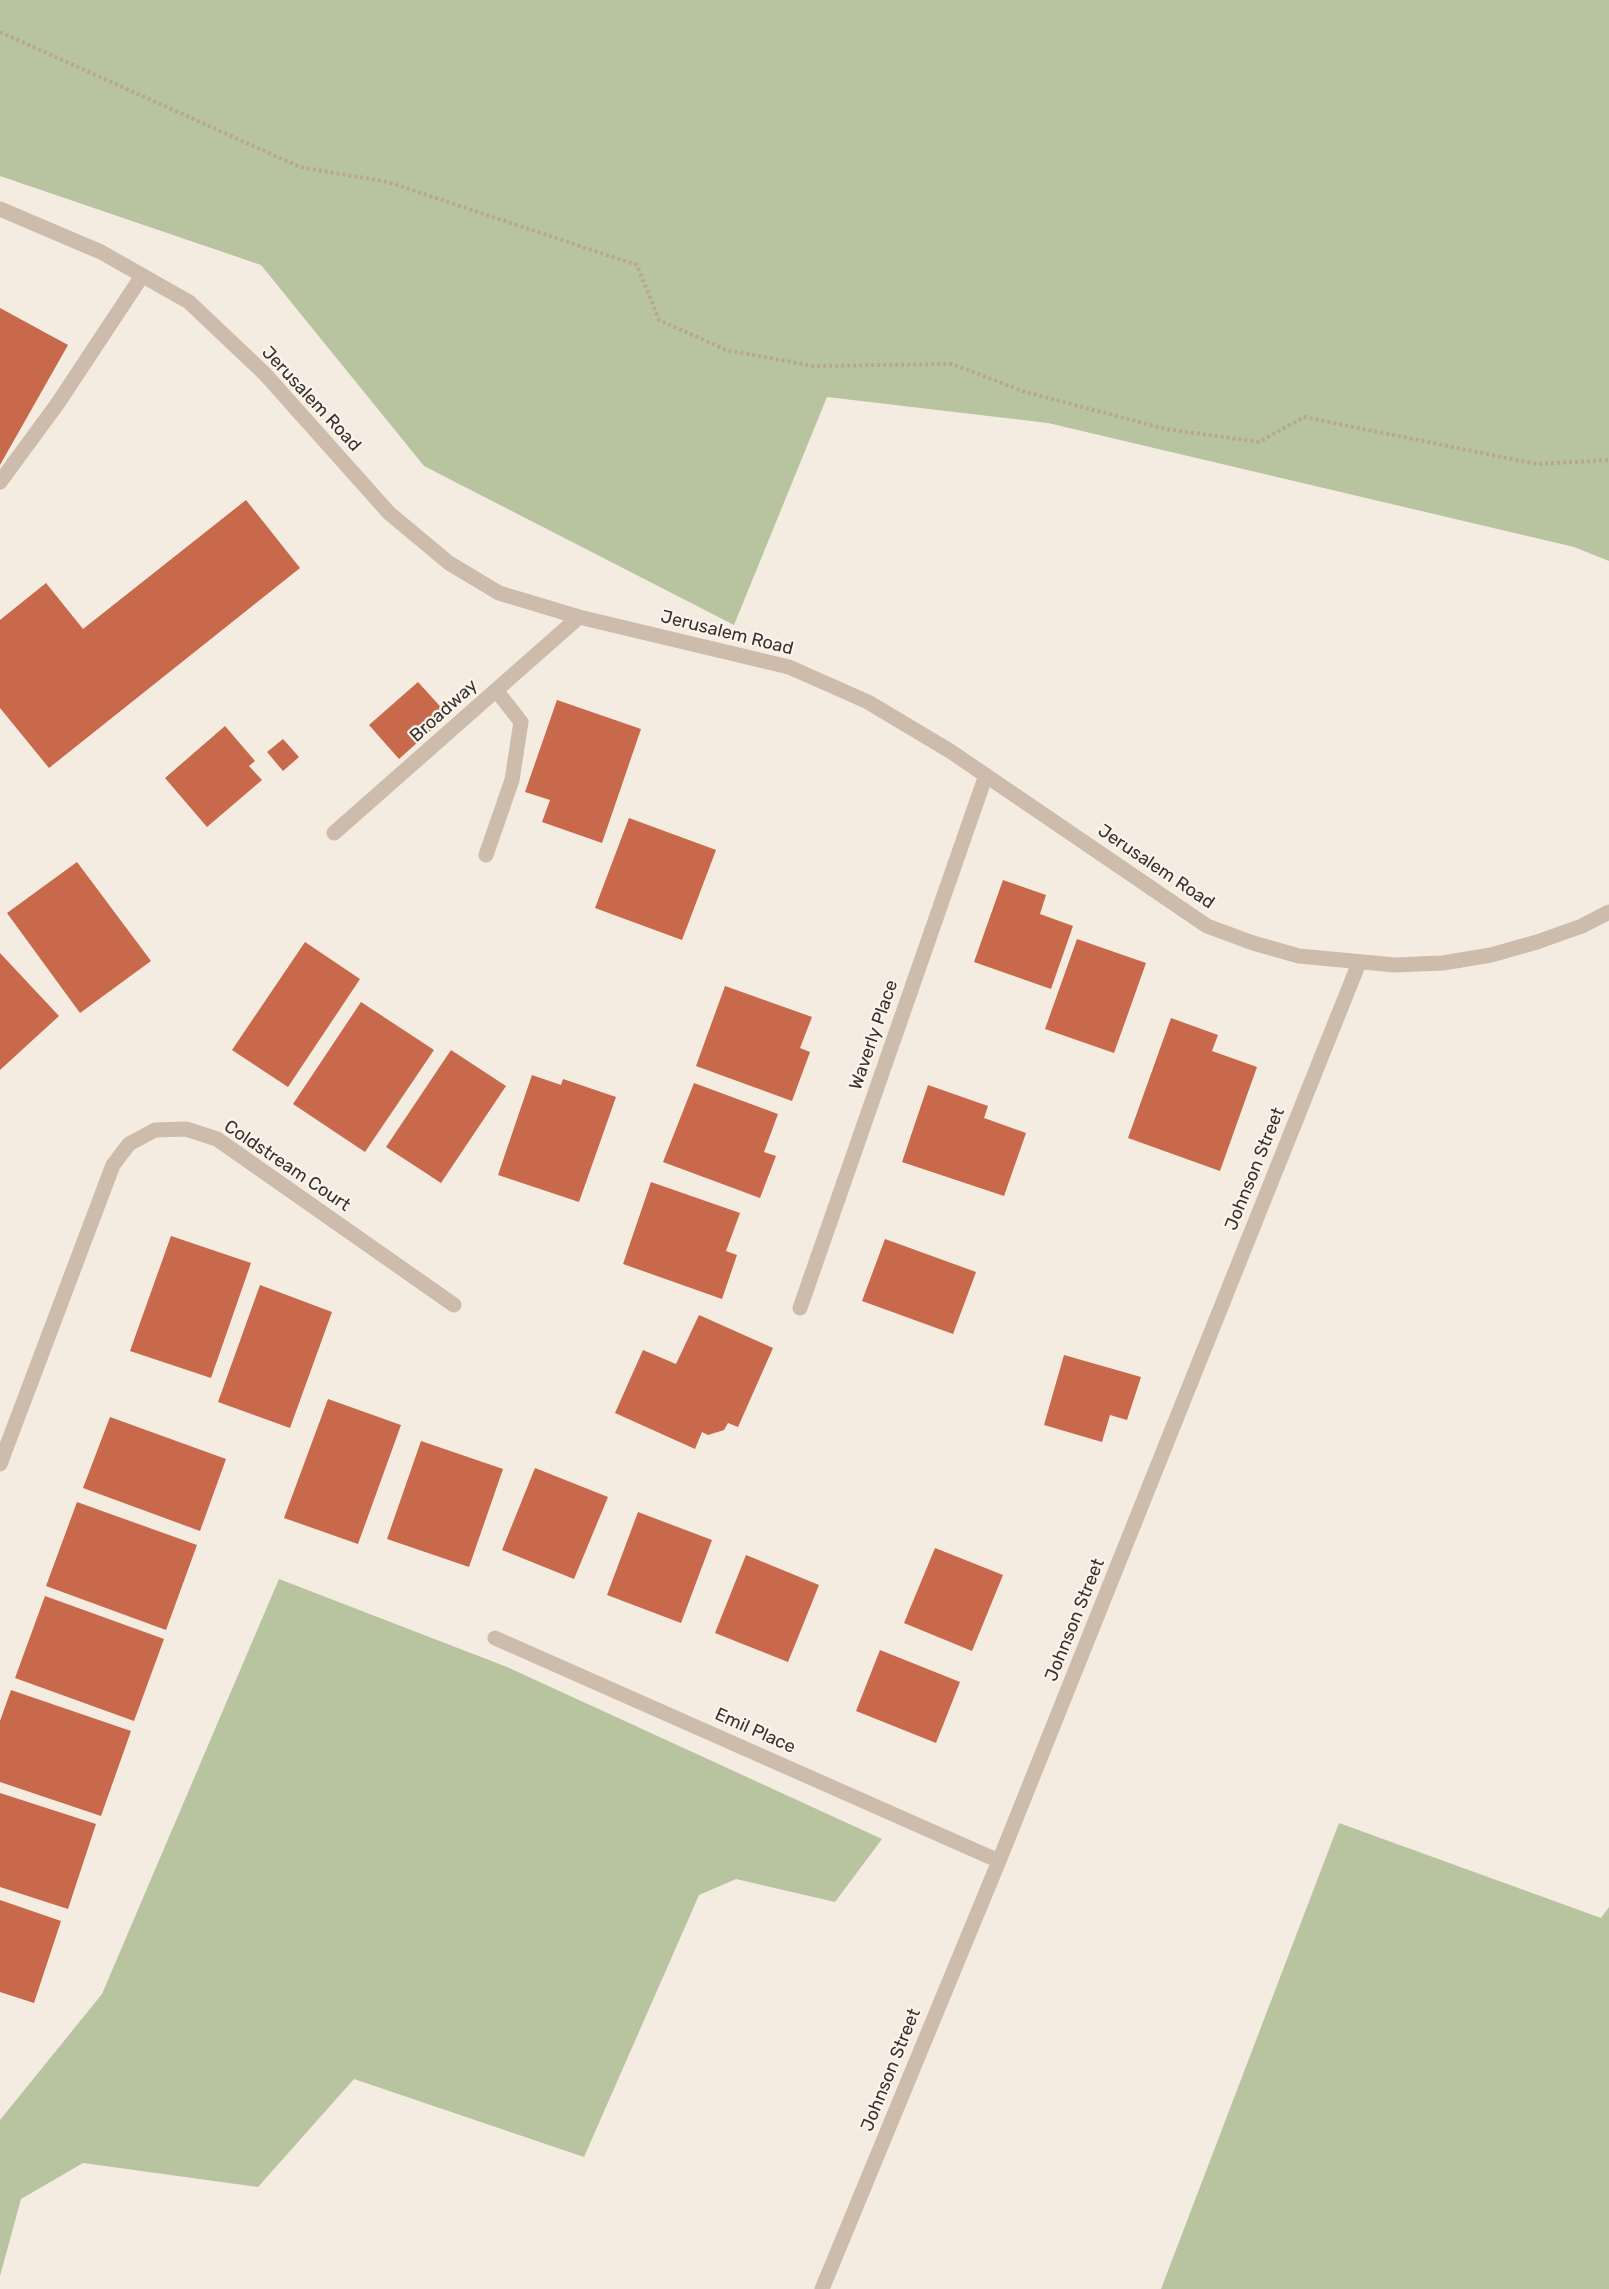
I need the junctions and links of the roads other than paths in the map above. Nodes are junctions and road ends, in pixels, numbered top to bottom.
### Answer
1 (0, 209) edge
2 (142, 276) junction
3 (0, 482) edge
4 (579, 617) junction
5 (496, 690) junction
6 (986, 775) junction
7 (334, 834) dead end
8 (486, 855) dead end
9 (1609, 912) edge
10 (1359, 963) junction
11 (454, 1305) dead end
12 (800, 1308) dead end
13 (7, 1420) edge
14 (0, 1464) edge
15 (495, 1638) dead end
16 (999, 1861) junction
17 (822, 2289) edge

1 - 2 street, Jerusalem Road
2 - 3 street
2 - 4 street, Jerusalem Road
4 - 5 street, Broadway
4 - 6 street, Jerusalem Road
5 - 7 street, Broadway
5 - 8 street
6 - 10 street, Jerusalem Road
6 - 12 street, Waverly Place
9 - 10 street, Jerusalem Road
10 - 16 street, Johnson Street
11 - 13 street, Coldstream Court
13 - 14 street, Coldstream Court
15 - 16 street, Emil Place
16 - 17 street, Johnson Street

